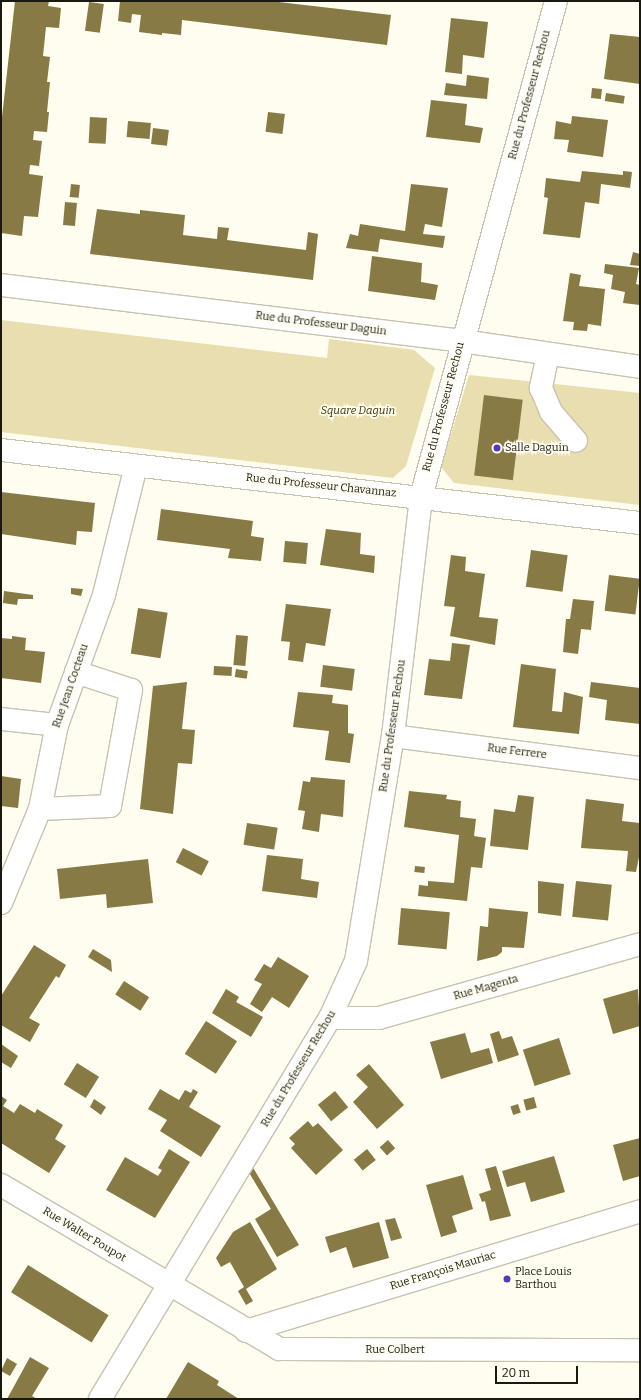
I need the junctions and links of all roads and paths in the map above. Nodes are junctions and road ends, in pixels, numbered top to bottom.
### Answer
1 (556, 1) edge
2 (1, 285) edge
3 (462, 341) junction
4 (548, 354) junction
5 (640, 367) edge
6 (576, 441) dead end
7 (1, 450) edge
8 (136, 466) junction
9 (421, 497) junction
10 (640, 523) edge
11 (76, 672) junction
12 (1, 719) edge
13 (57, 725) junction
14 (394, 736) junction
15 (640, 768) edge
16 (40, 809) junction
17 (1, 903) edge
18 (640, 944) edge
19 (330, 1018) junction
20 (1, 1185) edge
21 (640, 1211) edge
22 (168, 1286) junction
23 (246, 1331) junction
24 (640, 1350) edge
25 (100, 1399) edge

1 - 3 street, Rue du Professeur Rechou
2 - 3 street, Rue du Professeur Daguin
3 - 4 street, Rue du Professeur Daguin
3 - 9 street, Rue du Professeur Rechou
4 - 5 street, Rue du Professeur Daguin
4 - 6 street
7 - 8 street, Rue du Professeur Chavannaz
8 - 9 street, Rue du Professeur Chavannaz
8 - 11 street, Rue Jean Cocteau
9 - 10 street, Rue du Professeur Chavannaz
9 - 14 street, Rue du Professeur Rechou
11 - 13 street, Rue Jean Cocteau
11 - 16 street
12 - 13 street
13 - 16 street, Rue Jean Cocteau
14 - 15 street, Rue Ferrere
14 - 19 street, Rue du Professeur Rechou
16 - 17 street, Rue Jean Cocteau
18 - 19 street, Rue Magenta
19 - 22 street, Rue du Professeur Rechou
20 - 22 street, Rue Walter Poupot
21 - 23 street, Rue François Mauriac
22 - 23 street, Rue Colbert
22 - 25 street, Rue du Professeur Rechou
23 - 24 street, Rue Colbert

